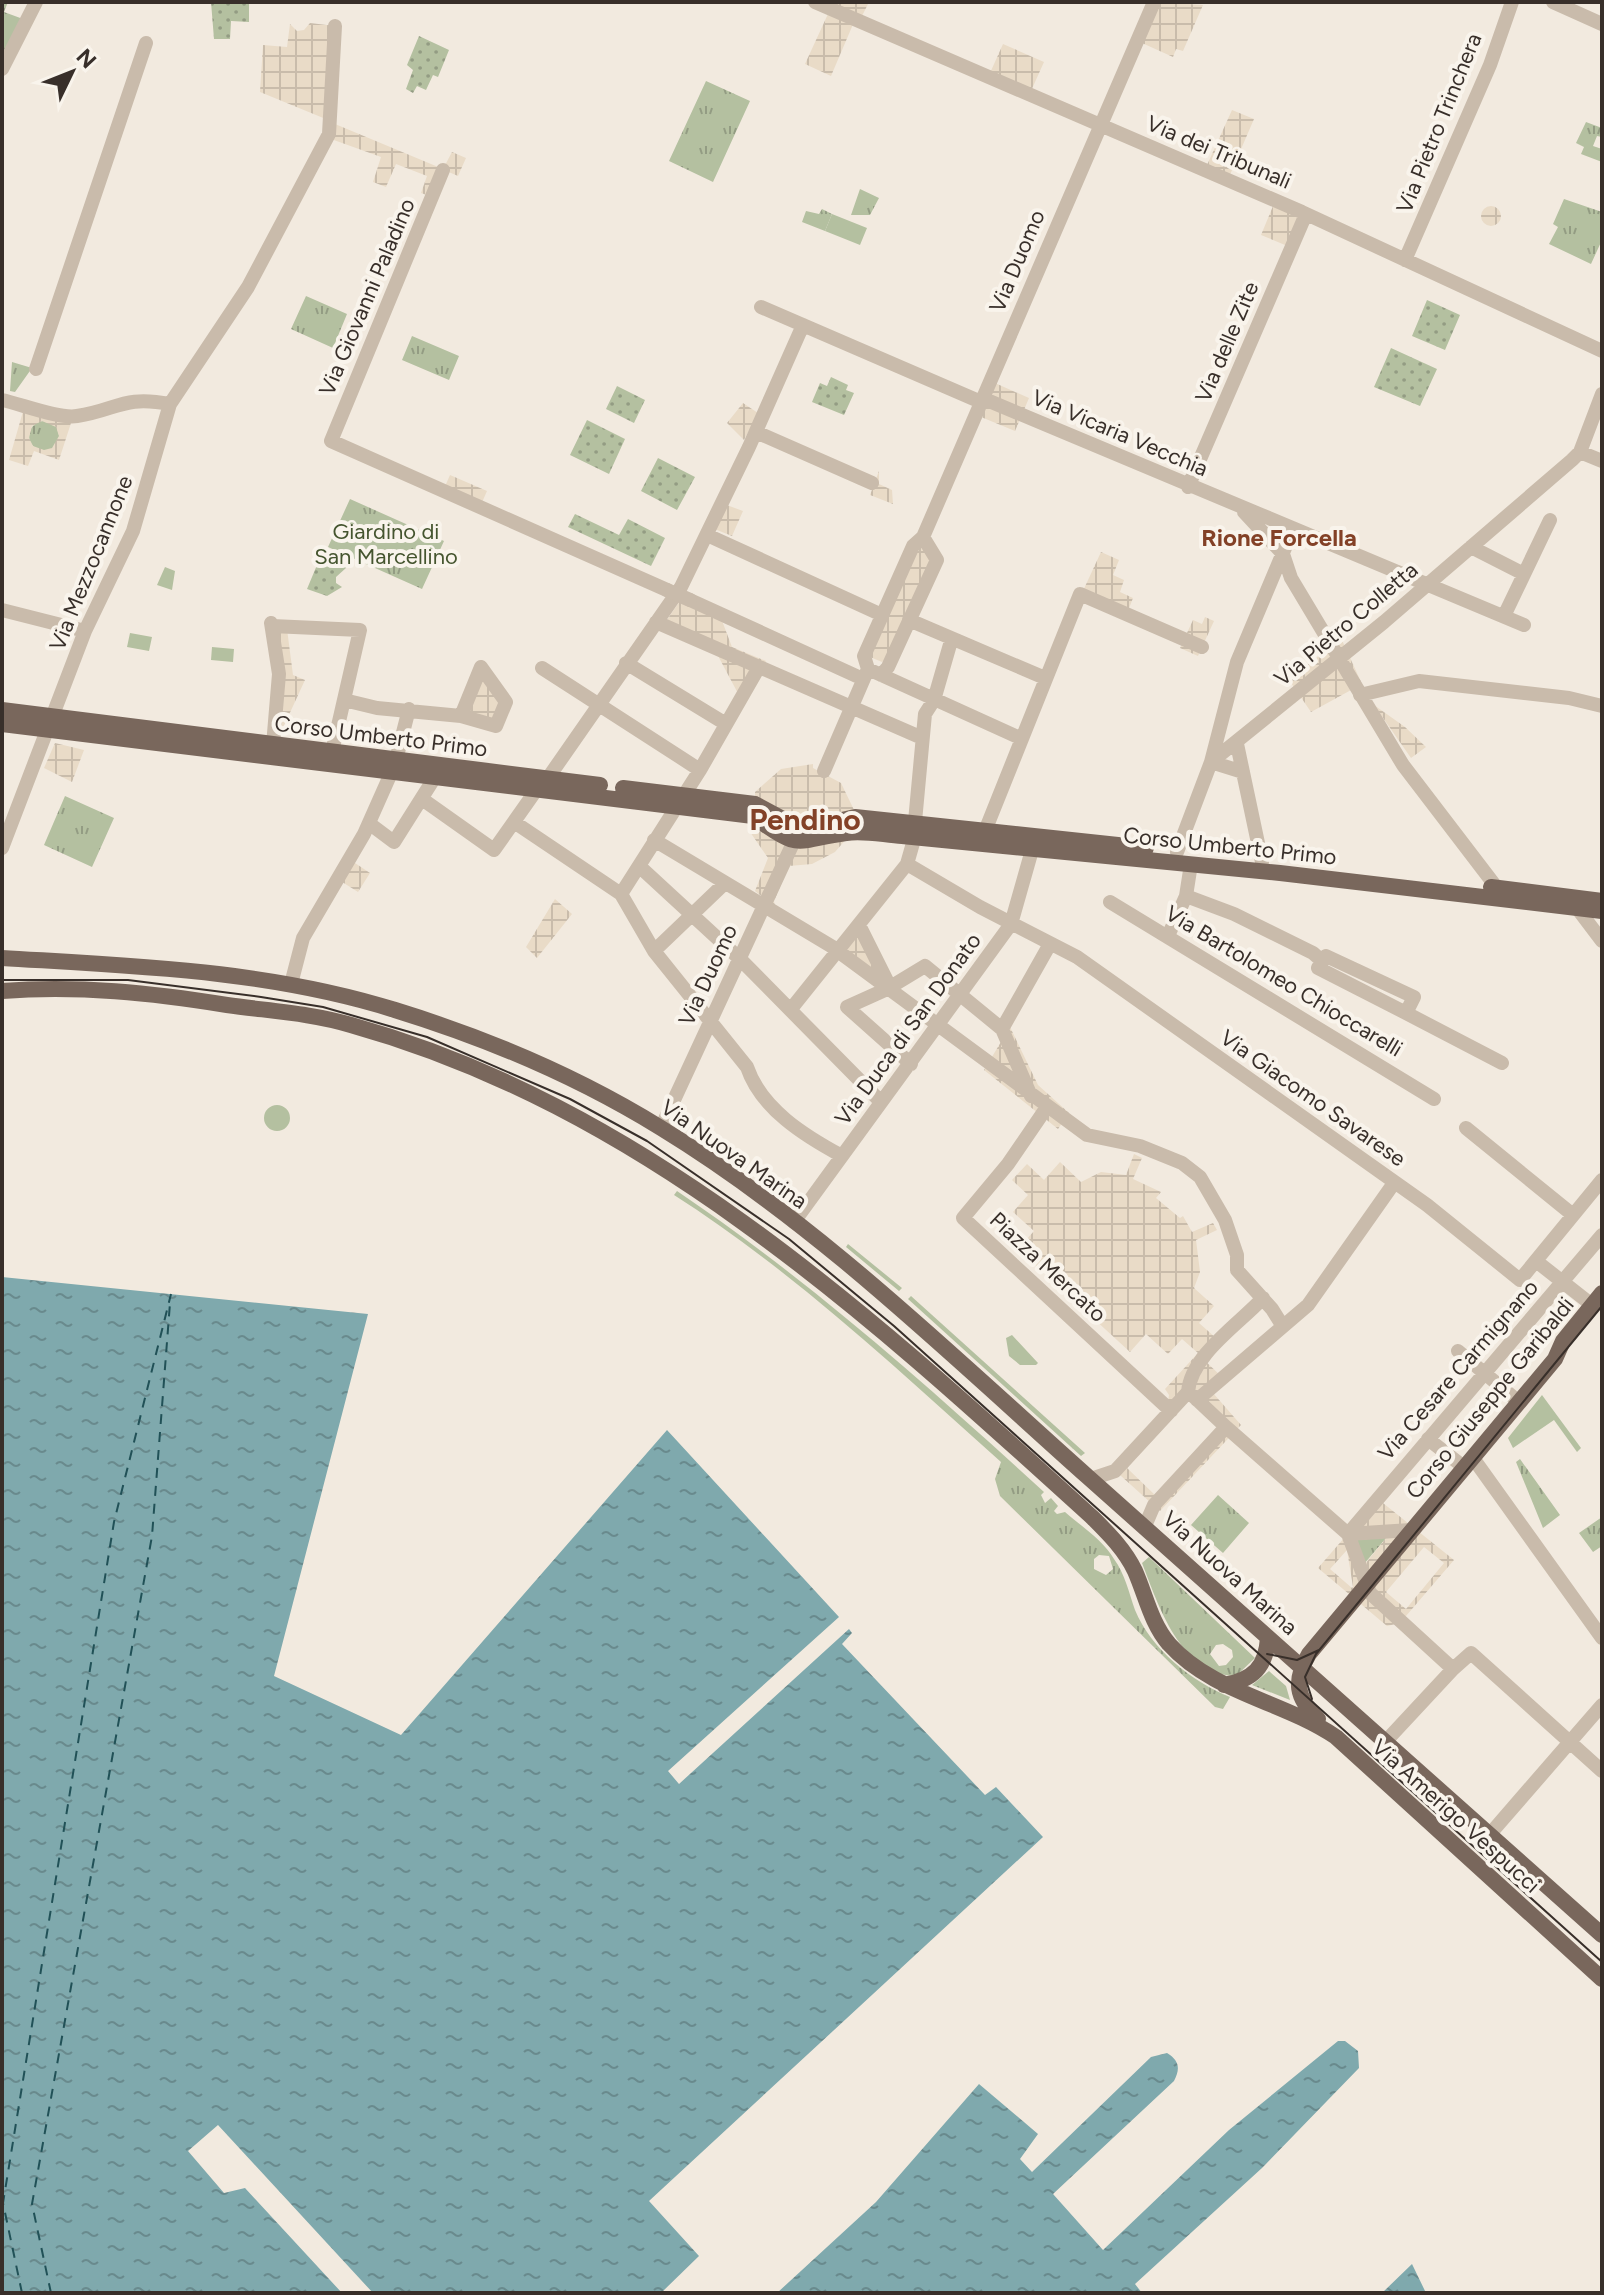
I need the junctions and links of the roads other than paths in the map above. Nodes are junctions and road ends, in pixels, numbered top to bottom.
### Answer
1 (36, 2) edge
2 (815, 2) edge
3 (1154, 2) edge
4 (1512, 2) edge
5 (1553, 2) edge
6 (1602, 24) edge
7 (335, 26) dead end
8 (146, 43) dead end
9 (2, 69) edge
10 (1100, 124) junction
11 (443, 170) dead end
12 (1306, 214) junction
13 (1405, 260) junction
14 (761, 307) dead end
15 (803, 325) junction
16 (1602, 351) edge
17 (36, 369) dead end
18 (1602, 394) edge
19 (2, 400) edge
20 (982, 400) junction
21 (170, 404) junction
22 (756, 432) junction
23 (1580, 452) junction
24 (1602, 461) edge
25 (872, 483) dead end
26 (1188, 487) junction
27 (1241, 508) junction
28 (1550, 520) dead end
29 (1293, 529) junction
30 (707, 535) junction
31 (923, 537) junction
32 (1471, 547) junction
33 (1283, 554) junction
34 (1524, 574) junction
35 (1427, 585) junction
36 (673, 593) junction
37 (2, 610) edge
38 (882, 615) junction
39 (1504, 616) junction
40 (909, 620) junction
41 (656, 622) junction
42 (1524, 625) dead end
43 (85, 631) junction
44 (951, 641) junction
45 (1202, 647) dead end
46 (1339, 659) junction
47 (626, 663) junction
48 (759, 667) junction
49 (542, 668) dead end
50 (870, 674) junction
51 (1045, 678) junction
52 (1360, 695) junction
53 (344, 700) junction
54 (934, 700) junction
55 (599, 704) junction
56 (1602, 706) edge
57 (850, 707) junction
58 (409, 709) junction
59 (2, 710) edge
60 (461, 716) junction
61 (52, 723) junction
62 (2, 724) edge
63 (726, 724) junction
64 (920, 737) junction
65 (1020, 738) junction
66 (1237, 744) junction
67 (273, 745) junction
68 (332, 752) junction
69 (1211, 762) junction
70 (394, 766) junction
71 (700, 770) junction
72 (824, 771) dead end
73 (1243, 772) junction
74 (435, 777) junction
75 (542, 783) junction
76 (422, 799) junction
77 (679, 800) junction
78 (754, 810) junction
79 (7, 820) edge
80 (514, 822) junction
81 (370, 824) junction
82 (854, 824) junction
83 (914, 830) junction
84 (985, 831) junction
85 (654, 840) junction
86 (794, 841) junction
87 (2, 848) edge
88 (1032, 850) junction
89 (1177, 852) junction
90 (1262, 862) junction
91 (907, 864) junction
92 (1191, 864) junction
93 (639, 866) junction
94 (725, 883) junction
95 (1497, 888) junction
96 (621, 894) junction
97 (1186, 896) junction
98 (1602, 901) edge
99 (1110, 902) dead end
100 (764, 906) junction
101 (1577, 908) junction
102 (1602, 911) edge
103 (693, 916) junction
104 (861, 923) junction
105 (1011, 924) junction
106 (1168, 936) junction
107 (1602, 941) edge
108 (1050, 944) junction
109 (654, 951) junction
110 (837, 951) junction
111 (2, 958) edge
112 (740, 959) junction
113 (291, 984) junction
114 (888, 988) junction
115 (2, 991) edge
116 (962, 995) junction
117 (791, 1009) junction
118 (710, 1021) junction
119 (939, 1026) junction
120 (1002, 1029) junction
121 (1502, 1063) dead end
122 (911, 1064) junction
123 (1031, 1096) junction
124 (1434, 1099) dead end
125 (881, 1102) junction
126 (1047, 1107) junction
127 (661, 1128) junction
128 (1466, 1128) dead end
129 (842, 1156) junction
130 (1394, 1183) junction
131 (1600, 1188) edge
132 (1573, 1215) junction
133 (794, 1222) junction
134 (1602, 1235) edge
135 (1536, 1261) junction
136 (1563, 1282) junction
137 (1263, 1298) junction
138 (1597, 1299) edge
139 (1282, 1325) junction
140 (1458, 1351) dead end
141 (1485, 1372) junction
142 (1193, 1396) junction
143 (1519, 1402) junction
144 (1171, 1411) junction
145 (1226, 1427) junction
146 (1428, 1439) junction
147 (1469, 1463) junction
148 (1091, 1479) junction
149 (1145, 1526) junction
150 (1411, 1530) junction
151 (1348, 1534) junction
152 (1367, 1584) junction
153 (1602, 1638) edge
154 (1317, 1641) junction
155 (1274, 1643) junction
156 (1301, 1667) junction
157 (1453, 1669) junction
158 (1224, 1685) junction
159 (1602, 1705) edge
160 (1336, 1737) junction
161 (1386, 1741) junction
162 (1570, 1742) junction
163 (1602, 1771) edge
164 (1490, 1834) junction
165 (1602, 1935) edge
166 (1602, 1979) edge

1 - 9 street
2 - 10 street, Via dei Tribunali
3 - 10 street, Via Duomo
4 - 13 street, Via Pietro Trinchera
5 - 6 street
7 - 21 street, Via Mezzocannone
8 - 17 street
10 - 12 street, Via dei Tribunali
10 - 20 street, Via Duomo
11 - 36 street, Via Giovanni Paladino
12 - 13 street, Via dei Tribunali
12 - 26 street, Via delle Zite
13 - 16 street, Via dei Tribunali
14 - 15 street, Via Vicaria Vecchia
15 - 20 street, Via Vicaria Vecchia
15 - 22 street
18 - 23 street
19 - 21 street
20 - 26 street, Via Vicaria Vecchia
20 - 31 street, Via Duomo
21 - 43 street, Via Mezzocannone
22 - 25 street
22 - 30 street
23 - 24 street
23 - 32 street, Via Pietro Colletta
26 - 27 street, Via Vicaria Vecchia
27 - 29 street, Via Vicaria Vecchia
27 - 33 street
28 - 34 street
29 - 33 street
29 - 35 street, Via Vicaria Vecchia
30 - 36 street
30 - 38 street
31 - 38 street, Via Duomo
31 - 40 street, Via Duomo
32 - 34 street
32 - 35 street, Via Pietro Colletta
33 - 46 street
33 - 69 street
34 - 39 street
35 - 39 street, Via Vicaria Vecchia
35 - 46 street, Via Pietro Colletta
36 - 41 street
36 - 50 street, bridge
37 - 43 street
38 - 50 street, Via Duomo
39 - 42 street, Via Vicaria Vecchia
40 - 44 street
40 - 50 street, Via Duomo
41 - 47 street
41 - 48 street
43 - 61 street, Via Mezzocannone
44 - 51 street
44 - 54 street
45 - 51 street
46 - 52 street
46 - 66 street, Via Pietro Colletta
47 - 55 street
47 - 63 street
48 - 57 street
48 - 63 street
49 - 55 street
50 - 54 street
50 - 57 street, Via Duomo
51 - 65 street
52 - 56 street
52 - 95 street
53 - 58 street
53 - 67 street
53 - 68 street
54 - 64 street
54 - 65 street
55 - 71 street
55 - 75 street
57 - 64 street
57 - 72 street, Via Duomo
58 - 60 street
58 - 70 street
59 - 61 main road, Corso Umberto Primo
60 - 60 street
61 - 62 main road, Corso Umberto Primo
61 - 67 main road, Corso Umberto Primo
61 - 70 main road, Corso Umberto Primo
61 - 79 street, Via Mezzocannone
63 - 71 street
64 - 83 street
65 - 84 street
66 - 69 street, Via Pietro Colletta
66 - 73 street
67 - 68 main road, Corso Umberto Primo
68 - 70 main road, Corso Umberto Primo
69 - 73 street
69 - 89 street
70 - 74 main road, Corso Umberto Primo
70 - 75 main road, Corso Umberto Primo
70 - 81 street
71 - 77 street
73 - 90 street
74 - 75 main road, Corso Umberto Primo
74 - 76 street
75 - 77 main road, Corso Umberto Primo
75 - 80 street
76 - 80 street
76 - 81 street
77 - 78 main road, Corso Umberto Primo
77 - 85 street
78 - 82 main road
78 - 86 main road
79 - 87 street, Via Mezzocannone
80 - 96 street
81 - 113 street
82 - 83 main road, Corso Umberto Primo
82 - 86 main road
83 - 84 main road, Corso Umberto Primo
83 - 88 main road, Corso Umberto Primo
83 - 91 street
84 - 89 main road, Corso Umberto Primo
85 - 93 street
85 - 94 street
86 - 100 street, Via Duomo
88 - 92 main road, Corso Umberto Primo
88 - 105 street, Via Duca di San Donato
89 - 90 main road, Corso Umberto Primo
90 - 95 main road, Corso Umberto Primo
91 - 104 street
91 - 105 street, Via Giacomo Savarese
92 - 97 street
92 - 101 main road, Corso Umberto Primo
93 - 96 street
93 - 103 street
94 - 100 street
94 - 103 street
95 - 98 main road, Corso Umberto Primo
96 - 109 street
97 - 106 street
97 - 121 street
99 - 106 street, Via Bartolomeo Chioccarelli
100 - 110 street
100 - 112 street, Via Duomo
101 - 102 main road, Corso Umberto Primo
101 - 107 street
103 - 109 street
103 - 112 street
104 - 110 street
104 - 114 street
105 - 108 street, Via Giacomo Savarese
105 - 116 street, Via Duca di San Donato
106 - 124 street, Via Bartolomeo Chioccarelli
108 - 120 street
108 - 130 street, Via Giacomo Savarese
109 - 118 street
110 - 114 street
110 - 117 street
111 - 113 main road, Via Nuova Marina
112 - 117 street
112 - 118 street, Via Duomo
113 - 127 main road, Via Nuova Marina
114 - 116 street
114 - 119 street
114 - 122 street
115 - 158 main road
116 - 119 street, Via Duca di San Donato
116 - 120 street
117 - 125 street
118 - 127 street, Via Duomo
118 - 129 street
119 - 122 street, Via Duca di San Donato
119 - 123 street
120 - 123 street
122 - 125 street, Via Duca di San Donato
123 - 126 street
125 - 129 street, Via Duca di San Donato
126 - 137 street
126 - 144 street, Piazza Mercato
127 - 133 main road, Via Nuova Marina
128 - 132 street
129 - 133 street, Via Duca di San Donato
130 - 135 street, Via Giacomo Savarese
130 - 139 street
131 - 132 street
132 - 135 street
133 - 148 main road, Via Nuova Marina
134 - 136 street, Via Cesare Carmignano
135 - 136 street
136 - 138 street
136 - 141 street, Via Cesare Carmignano
137 - 139 street
137 - 142 street
138 - 143 main road, Corso Giuseppe Garibaldi
139 - 142 street
140 - 141 street
141 - 143 street
141 - 146 street, Via Cesare Carmignano
142 - 144 street
142 - 145 street
143 - 147 main road, Corso Giuseppe Garibaldi
144 - 148 street
145 - 149 street
145 - 151 street
146 - 147 street
146 - 151 street, Via Cesare Carmignano
147 - 150 main road, Corso Giuseppe Garibaldi
147 - 153 street
148 - 149 main road, Via Nuova Marina
149 - 155 main road, Via Nuova Marina
150 - 151 street
150 - 152 main road, Corso Giuseppe Garibaldi
151 - 152 street
152 - 154 main road, Corso Giuseppe Garibaldi
152 - 157 street
154 - 155 main road
154 - 156 main road
155 - 156 main road, Via Nuova Marina
155 - 158 main road
156 - 160 main road
156 - 161 main road, Via Amerigo Vespucci
157 - 161 street
157 - 162 street
158 - 160 main road, Via Amerigo Vespucci
159 - 162 street
160 - 166 main road, Via Amerigo Vespucci
161 - 164 main road, Via Amerigo Vespucci
162 - 163 street
162 - 164 street
164 - 165 main road, Via Amerigo Vespucci

